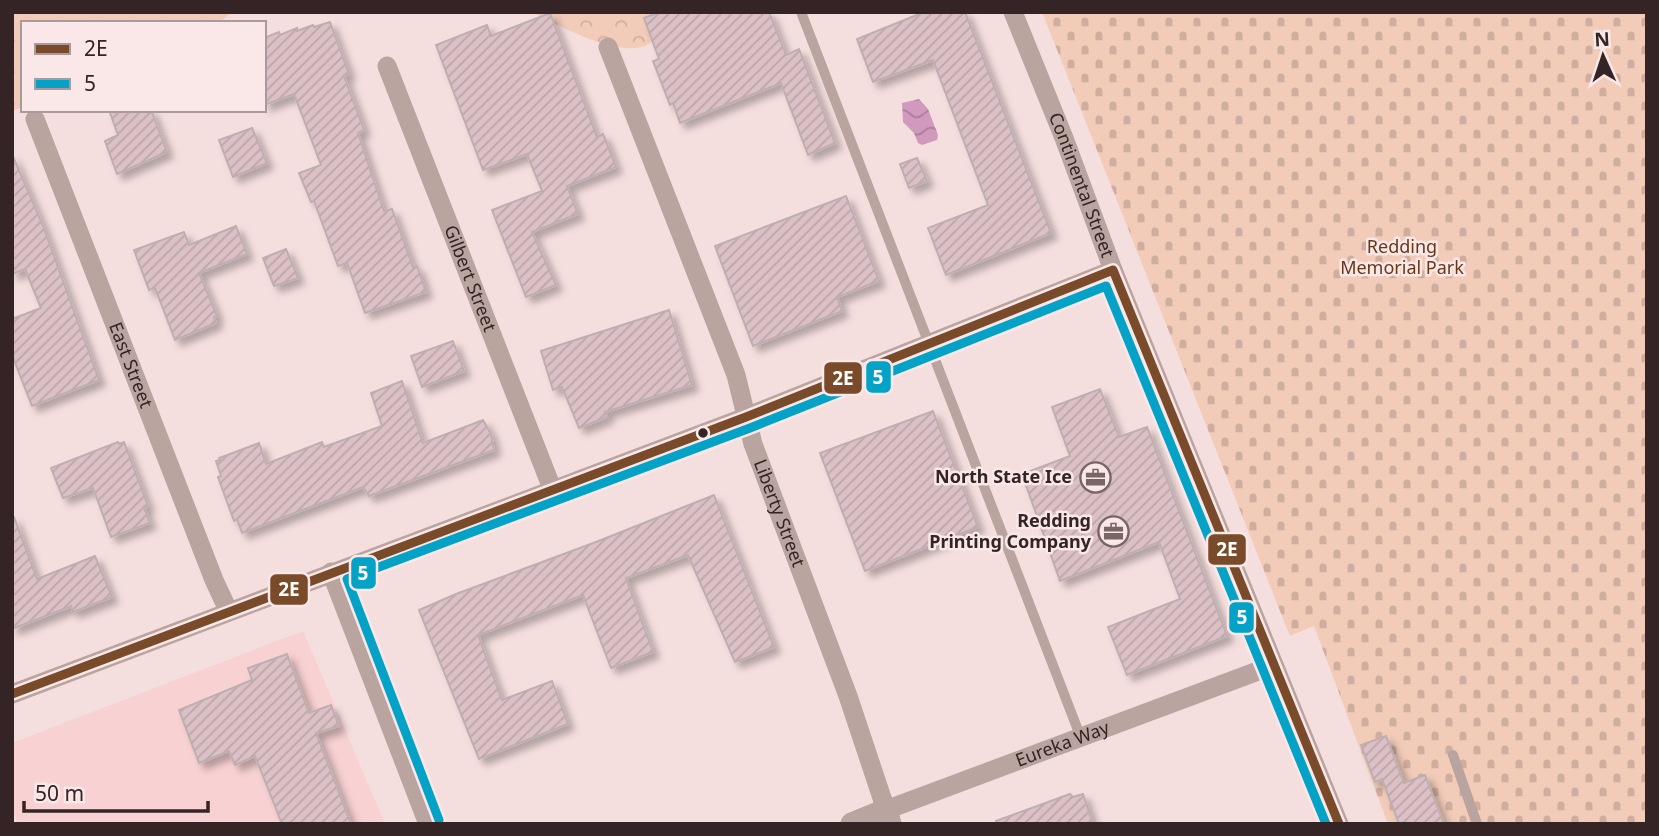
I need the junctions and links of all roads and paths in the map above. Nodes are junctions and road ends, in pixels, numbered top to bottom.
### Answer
1 (801, 12) edge
2 (1013, 12) edge
3 (608, 47) dead end
4 (387, 66) dead end
5 (35, 119) dead end
6 (1113, 270) junction
7 (928, 343) junction
8 (746, 417) junction
9 (553, 491) junction
10 (331, 572) junction
11 (228, 610) junction
12 (1274, 664) junction
13 (12, 694) edge
14 (1081, 738) junction
15 (1453, 755) dead end
16 (888, 817) edge
17 (428, 824) edge
18 (852, 824) edge
19 (1339, 824) edge
20 (1478, 824) edge

1 - 7 lane
2 - 6 street, Continental Street
3 - 8 street, Liberty Street
4 - 9 street, Gilbert Street
5 - 11 street, East Street
6 - 7 street
6 - 12 street, Continental Street
7 - 8 street
7 - 14 lane
8 - 9 street
8 - 16 street, Liberty Street
9 - 10 street
10 - 11 street
10 - 17 street
11 - 13 street
12 - 14 street, Eureka Way
12 - 19 street, Continental Street
14 - 16 street, Eureka Way
15 - 20 lane
16 - 18 street, Eureka Way

